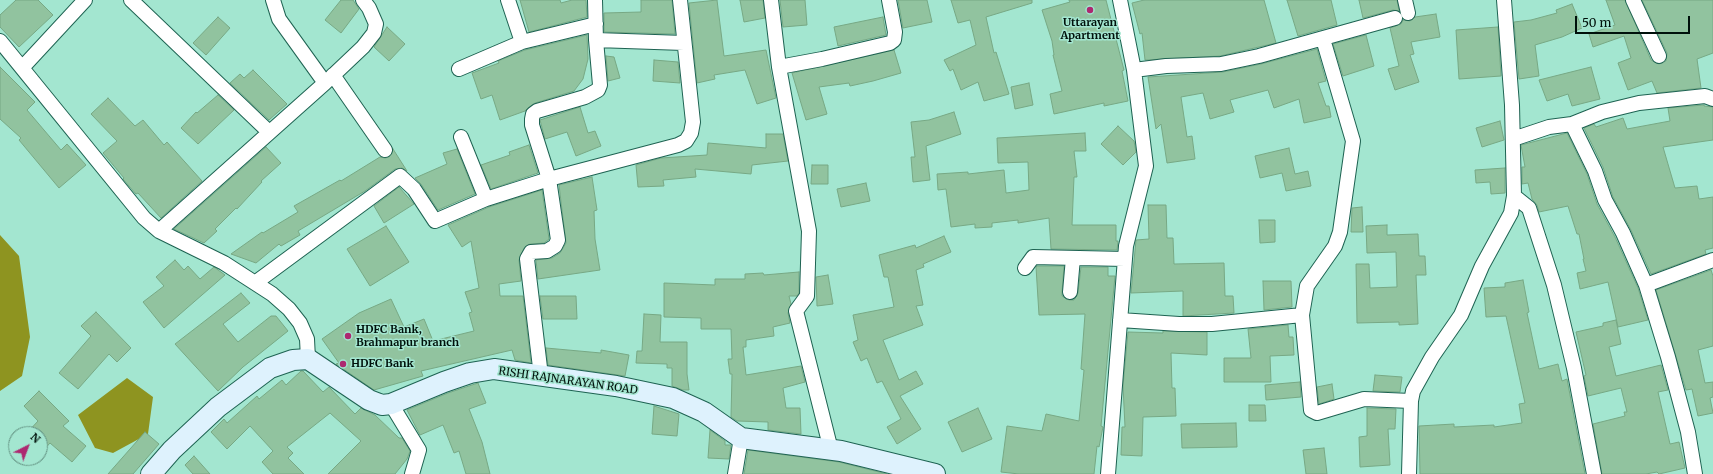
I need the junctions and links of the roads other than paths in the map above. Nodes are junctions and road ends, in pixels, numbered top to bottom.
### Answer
1 (85, 0) edge
2 (131, 0) edge
3 (273, 0) edge
4 (363, 0) edge
5 (508, 0) edge
6 (595, 0) edge
7 (680, 0) edge
8 (771, 0) edge
9 (889, 0) edge
10 (1120, 0) edge
11 (1504, 0) edge
12 (1633, 0) edge
13 (1403, 10) edge
14 (596, 24) junction
15 (1322, 39) junction
16 (596, 40) junction
17 (0, 41) edge
18 (522, 42) junction
19 (684, 43) junction
20 (1659, 56) dead end
21 (779, 67) junction
22 (22, 68) junction
23 (459, 69) dead end
24 (1134, 70) junction
25 (329, 79) junction
26 (1713, 99) edge
27 (1572, 124) junction
28 (269, 132) junction
29 (461, 137) dead end
30 (1513, 140) junction
31 (385, 150) dead end
32 (549, 179) junction
33 (1514, 196) junction
34 (486, 199) junction
35 (159, 231) junction
36 (1073, 258) junction
37 (1125, 259) junction
38 (1713, 260) edge
39 (1025, 268) dead end
40 (255, 283) junction
41 (1646, 285) junction
42 (1070, 292) dead end
43 (1302, 315) junction
44 (1120, 320) junction
45 (308, 359) junction
46 (541, 376) junction
47 (1411, 401) junction
48 (391, 404) junction
49 (742, 438) junction
50 (831, 450) junction
51 (151, 474) edge
52 (412, 474) edge
53 (735, 474) edge
54 (935, 474) edge
55 (1108, 474) edge
56 (1409, 474) edge
57 (1594, 474) edge
58 (1695, 474) edge

1 - 22 street
2 - 28 street
3 - 25 street
4 - 25 street
5 - 18 street
6 - 14 street
7 - 19 street
8 - 21 street
9 - 21 street
10 - 24 street
11 - 30 street
12 - 20 street
13 - 15 street
14 - 16 street
14 - 18 street
15 - 24 street
15 - 43 street
16 - 19 street
16 - 32 street
17 - 22 street
18 - 23 street
19 - 32 street
21 - 50 street
22 - 35 street
24 - 37 street
25 - 28 street
25 - 31 street
26 - 27 street
27 - 30 street
27 - 41 street
28 - 35 street
29 - 34 street
30 - 33 street
32 - 34 street
32 - 46 street
33 - 47 street
33 - 57 street
34 - 40 street
35 - 40 street
36 - 37 street
36 - 39 street
36 - 42 street
37 - 44 street
38 - 41 street
40 - 45 street
41 - 58 street
43 - 44 street
43 - 47 street
44 - 55 street
45 - 48 main road
45 - 51 main road
46 - 48 main road, RISHI RAJNARAYAN ROAD
46 - 49 main road, RISHI RAJNARAYAN ROAD
47 - 56 street
48 - 52 street
49 - 50 main road, RISHI RAJNARAYAN ROAD
49 - 53 street
50 - 54 main road, RISHI RAJNARAYAN ROAD

